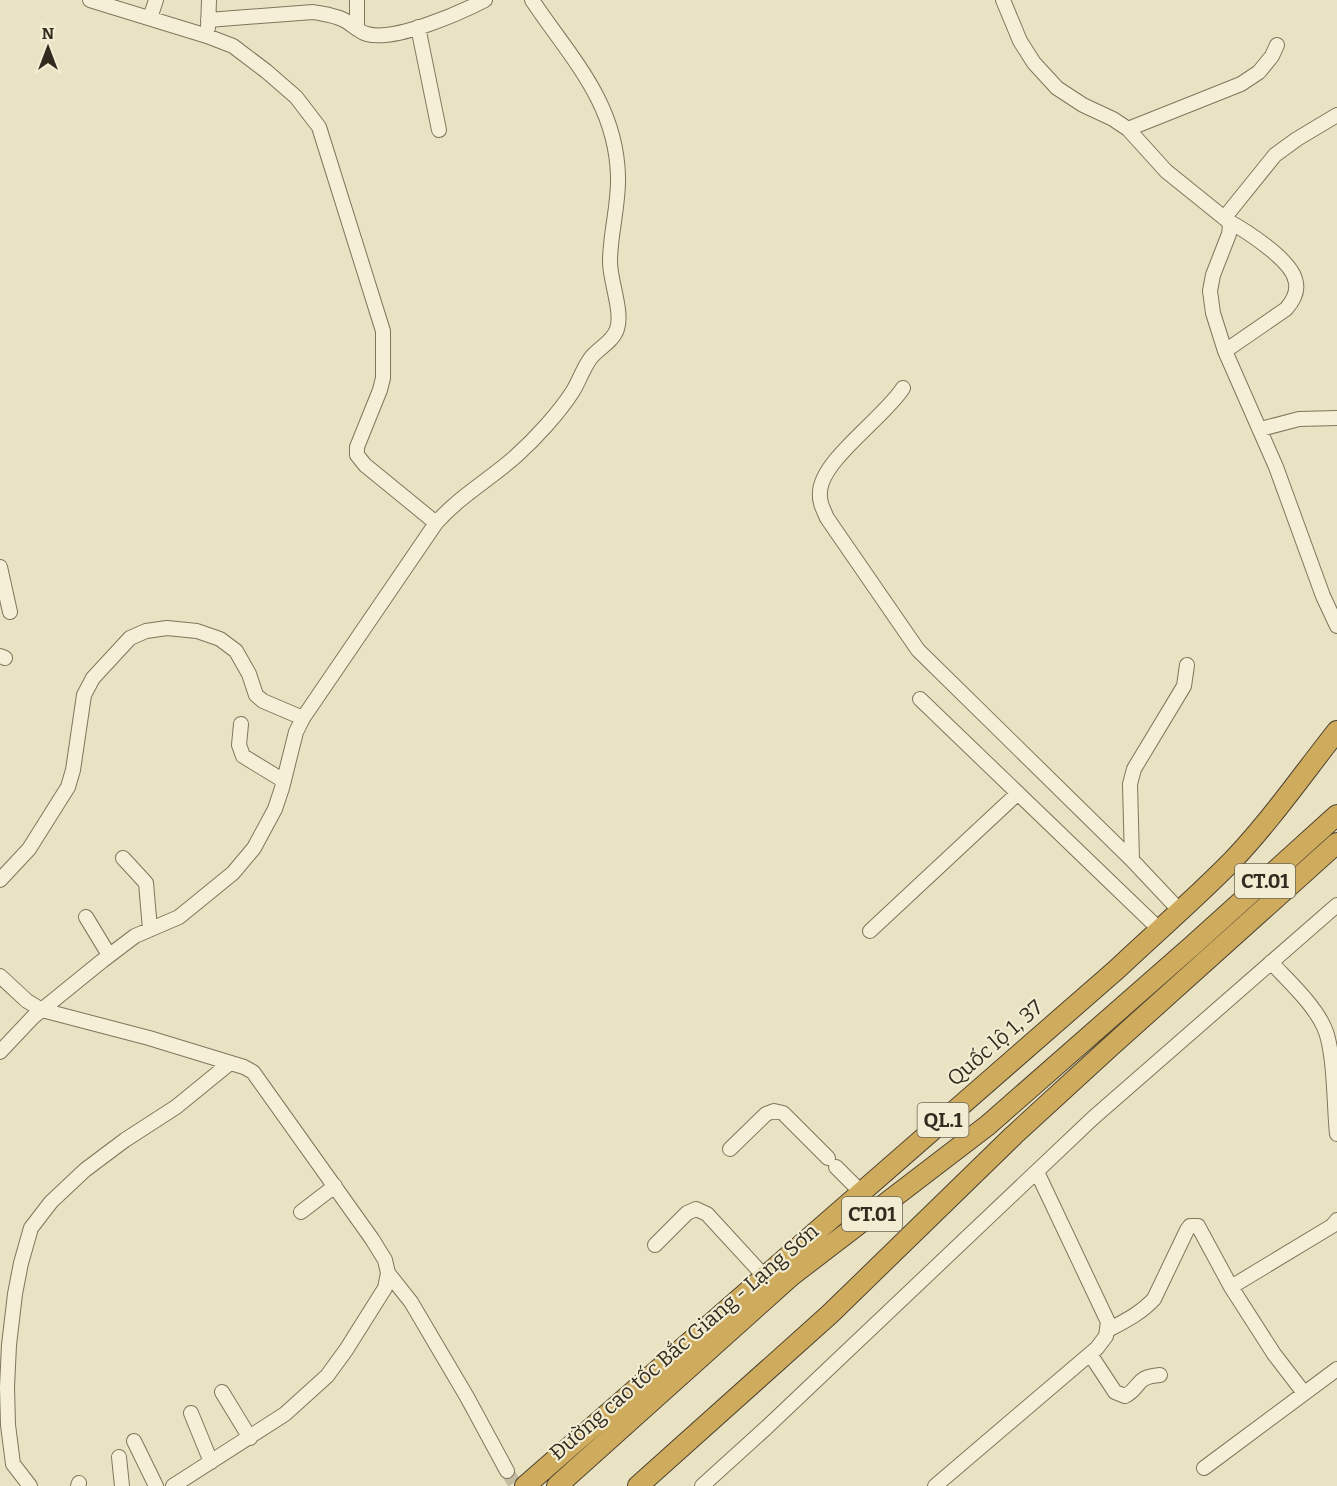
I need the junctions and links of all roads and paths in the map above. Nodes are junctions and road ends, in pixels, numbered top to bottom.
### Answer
1 (90, 0) edge
2 (156, 0) edge
3 (209, 0) edge
4 (357, 0) edge
5 (485, 0) edge
6 (532, 0) edge
7 (1004, 0) edge
8 (150, 18) junction
9 (208, 20) junction
10 (418, 27) junction
11 (357, 28) junction
12 (207, 36) junction
13 (1277, 45) dead end
14 (1337, 115) edge
15 (1128, 129) junction
16 (439, 130) dead end
17 (1226, 219) junction
18 (1225, 351) junction
19 (903, 388) dead end
20 (1337, 418) edge
21 (1261, 429) junction
22 (436, 523) junction
23 (0, 567) edge
24 (10, 612) dead end
25 (1337, 626) edge
26 (1187, 665) dead end
27 (920, 699) dead end
28 (303, 718) junction
29 (241, 724) dead end
30 (1337, 731) edge
31 (284, 781) junction
32 (1018, 793) junction
33 (1337, 815) edge
34 (1337, 843) edge
35 (123, 858) dead end
36 (1132, 860) junction
37 (0, 880) edge
38 (1337, 905) edge
39 (1180, 911) junction
40 (86, 917) dead end
41 (150, 929) junction
42 (1159, 929) junction
43 (870, 931) dead end
44 (110, 955) junction
45 (1271, 962) junction
46 (0, 976) edge
47 (42, 1010) junction
48 (0, 1052) edge
49 (231, 1063) junction
50 (1336, 1114) edge
51 (1337, 1134) edge
52 (730, 1149) dead end
53 (1037, 1172) junction
54 (335, 1186) junction
55 (861, 1192) junction
56 (301, 1212) dead end
57 (1337, 1220) edge
58 (655, 1245) dead end
59 (388, 1273) junction
60 (764, 1276) junction
61 (1231, 1287) junction
62 (1108, 1330) junction
63 (1090, 1354) junction
64 (1337, 1369) edge
65 (1160, 1375) dead end
66 (222, 1392) dead end
67 (1304, 1393) junction
68 (191, 1413) dead end
69 (4, 1428) edge
70 (250, 1438) junction
71 (134, 1441) dead end
72 (119, 1457) dead end
73 (211, 1462) junction
74 (1204, 1468) dead end
75 (507, 1472) tunnel mouth
76 (30, 1486) edge
77 (122, 1486) edge
78 (156, 1486) edge
79 (173, 1486) edge
80 (525, 1486) edge
81 (557, 1486) edge
82 (638, 1486) edge
83 (702, 1486) edge
84 (935, 1486) edge

1 - 8 street
2 - 8 street
3 - 9 street
4 - 11 street
5 - 10 street
6 - 22 street
7 - 15 street
8 - 12 street
9 - 11 street
9 - 12 street
10 - 11 street
10 - 16 street
12 - 22 street
13 - 15 street
14 - 17 street
15 - 17 street
17 - 18 street
17 - 18 street
18 - 21 street
19 - 36 street
20 - 21 street
21 - 25 street
22 - 28 street
23 - 24 street
26 - 36 street
27 - 32 street
28 - 31 street
28 - 37 street
29 - 31 street
30 - 39 highway, Quốc lộ 1, 37 / QL.1
31 - 41 street
32 - 42 street
32 - 43 street
33 - 81 highway, Đường cao tốc Bắc Giang - Lạng Sơn / CT.01
34 - 82 highway, CT.01
35 - 41 street
36 - 39 street
38 - 45 street
39 - 42 highway, Quốc lộ 1, 37 / QL.1
40 - 44 street
41 - 44 street
42 - 55 highway, Quốc lộ 1, 37 / QL.1
44 - 47 street
45 - 50 street
45 - 53 street
46 - 47 street
47 - 48 street
47 - 49 street
49 - 54 street
49 - 69 street
50 - 51 street
52 - 55 street
53 - 62 street
53 - 83 street
54 - 56 street
54 - 59 street
55 - 60 highway, Quốc lộ 1, 37 / QL.1
57 - 61 street
58 - 60 street
59 - 70 street
59 - 75 street
60 - 80 highway, Quốc lộ 1, 37 / QL.1
61 - 62 street
61 - 67 street
62 - 63 street
63 - 65 street
63 - 84 street
64 - 67 street
66 - 70 street
67 - 74 street
68 - 73 street
69 - 76 street
70 - 73 street
71 - 78 street
72 - 77 street
73 - 79 street

